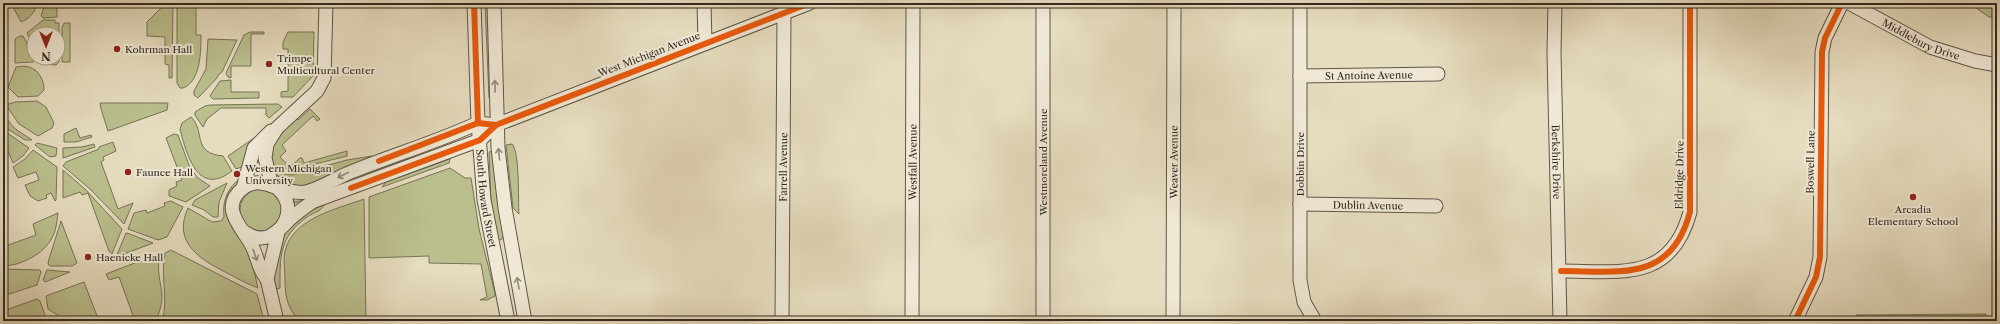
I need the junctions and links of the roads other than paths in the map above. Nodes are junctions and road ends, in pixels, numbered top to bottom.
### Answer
1 (326, 3) edge
2 (474, 3) edge
3 (494, 3) edge
4 (704, 3) edge
5 (810, 3) edge
6 (913, 3) edge
7 (1043, 3) edge
8 (1174, 3) edge
9 (1300, 3) edge
10 (1555, 3) edge
11 (1690, 3) edge
12 (1842, 3) edge
13 (1849, 3) edge
14 (784, 12) junction
15 (705, 43) junction
16 (1997, 65) edge
17 (1438, 74) dead end
18 (1300, 76) junction
19 (478, 123) junction
20 (496, 125) junction
21 (277, 128) junction
22 (480, 140) junction
23 (244, 182) junction
24 (275, 187) junction
25 (1300, 204) junction
26 (1436, 206) dead end
27 (280, 229) junction
28 (243, 231) junction
29 (512, 245) junction
30 (493, 248) junction
31 (1560, 271) junction
32 (267, 279) junction
33 (277, 321) edge
34 (508, 321) edge
35 (525, 321) edge
36 (782, 321) edge
37 (912, 321) edge
38 (1043, 321) edge
39 (1173, 321) edge
40 (1315, 321) edge
41 (1560, 321) edge
42 (1795, 321) edge

1 - 21 street
2 - 19 street, South Howard Street
20 -> 3 street, South Howard Street
4 - 15 street
5 - 14 street, West Michigan Avenue
6 - 37 street, Westfall Avenue
7 - 38 street, Westmoreland Avenue
8 - 39 street, Weaver Avenue
9 - 18 street, Dobbin Drive
10 - 31 street, Berkshire Drive
11 - 31 street, Eldridge Drive
12 - 42 street, Boswell Lane
13 - 16 street, Middlebury Drive
14 - 15 street, West Michigan Avenue
14 - 36 street, Farrell Avenue
15 - 20 street, West Michigan Avenue
17 - 18 street, St Antoine Avenue
18 - 25 street, Dobbin Drive
19 - 20 street, West Michigan Avenue
19 - 22 street, South Howard Street
19 -> 24 street, West Michigan Avenue
20 - 22 street, West Michigan Avenue
29 -> 20 street, South Howard Street
21 - 23 street
21 - 24 street
22 - 27 street, West Michigan Avenue
22 - 30 street, South Howard Street
23 - 24 street, West Michigan Avenue
23 - 28 street
24 - 27 street
25 - 26 street, Dublin Avenue
25 - 40 street, Dobbin Drive
27 - 28 street, West Michigan Avenue
27 - 32 street
28 -> 32 street
29 - 30 street
35 -> 29 street, South Howard Street
30 - 34 street, South Howard Street
31 - 41 street, Berkshire Drive
32 - 33 street

